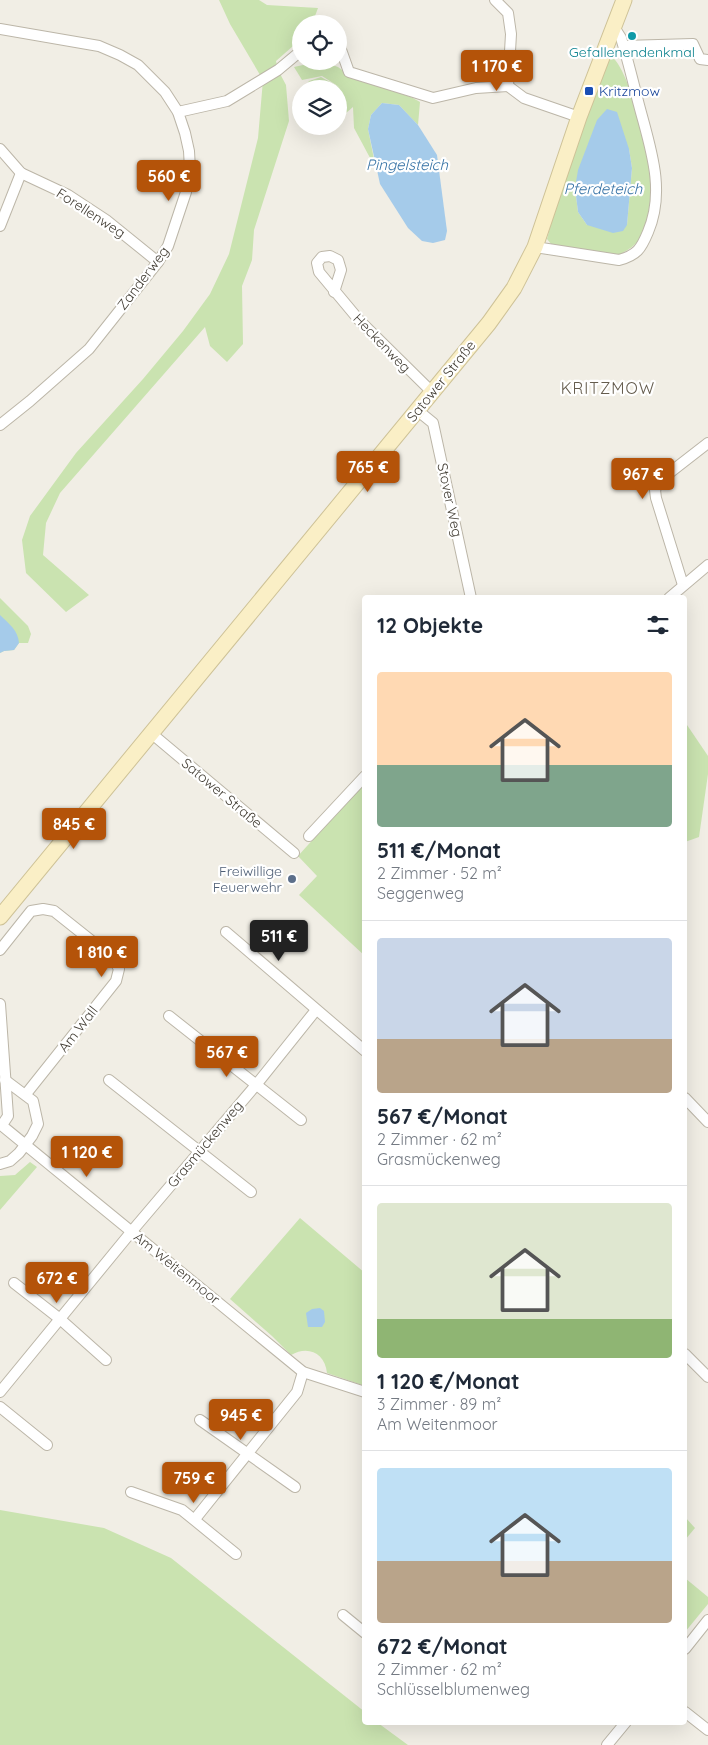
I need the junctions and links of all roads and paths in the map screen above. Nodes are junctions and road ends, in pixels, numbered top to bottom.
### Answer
1 (495, 0) edge
2 (624, 0) edge
3 (614, 27) junction
4 (0, 29) edge
5 (624, 46) junction
6 (292, 58) edge
7 (708, 60) edge
8 (347, 66) edge
9 (508, 86) junction
10 (178, 112) junction
11 (579, 116) junction
12 (0, 149) edge
13 (21, 173) junction
14 (0, 226) edge
15 (535, 247) junction
16 (158, 262) junction
17 (334, 292) dead end
18 (432, 392) junction
19 (417, 410) junction
20 (0, 425) edge
21 (708, 443) edge
22 (708, 565) edge
23 (684, 585) junction
24 (470, 595) edge
25 (672, 595) edge
26 (151, 733) junction
27 (362, 779) edge
28 (309, 836) dead end
29 (294, 853) dead end
30 (0, 917) edge
31 (226, 932) dead end
32 (0, 950) edge
33 (0, 1004) edge
34 (316, 1010) junction
35 (169, 1016) dead end
36 (362, 1048) edge
37 (5, 1080) junction
38 (110, 1080) dead end
39 (256, 1085) junction
40 (26, 1094) junction
41 (687, 1100) edge
42 (301, 1120) dead end
43 (708, 1122) edge
44 (1, 1124) edge
45 (26, 1144) junction
46 (199, 1152) junction
47 (0, 1164) edge
48 (250, 1192) dead end
49 (132, 1231) junction
50 (14, 1283) dead end
51 (60, 1319) junction
52 (687, 1356) edge
53 (106, 1360) dead end
54 (303, 1372) junction
55 (708, 1377) edge
56 (362, 1391) edge
57 (0, 1392) edge
58 (0, 1407) edge
59 (200, 1420) dead end
60 (46, 1445) dead end
61 (246, 1454) junction
62 (295, 1487) dead end
63 (131, 1492) dead end
64 (195, 1519) junction
65 (236, 1554) dead end
66 (343, 1615) dead end
67 (708, 1620) edge
68 (362, 1631) edge
69 (687, 1646) edge
70 (687, 1714) edge
71 (624, 1725) edge
72 (708, 1730) edge
73 (607, 1745) edge

1 - 9 street
2 - 3 main road, Satower Straße
3 - 5 street
3 - 11 main road, Satower Straße
4 - 10 street, Zanderweg
5 - 7 street
5 - 15 street
6 - 10 street
8 - 9 street
9 - 11 street
10 - 16 street, Zanderweg
11 - 15 main road, Satower Straße
12 - 13 street, Forellenweg
13 - 14 street
13 - 16 street, Forellenweg
15 - 18 main road, Satower Straße
16 - 20 street, Zanderweg
17 - 18 street, Heckenweg
18 - 19 main road, Satower Straße
19 - 24 street, Stover Weg
19 - 26 main road, Satower Straße
21 - 23 street
22 - 23 street
23 - 25 street
26 - 29 street, Satower Straße
26 - 30 main road, Satower Straße
27 - 28 street
31 - 34 street
32 - 40 street, Am Wall
33 - 37 street
34 - 36 street
34 - 39 street, Grasmückenweg
35 - 39 street
37 - 40 street
37 - 44 street
38 - 46 street
39 - 42 street
39 - 46 street, Grasmückenweg
40 - 45 street
41 - 43 street
44 - 45 street, Am Weitenmoor
45 - 47 street
45 - 49 street, Am Weitenmoor
46 - 48 street
46 - 49 street, Grasmückenweg
49 - 51 street, Grasmückenweg
49 - 54 street, Am Weitenmoor
50 - 51 street
51 - 53 street
51 - 57 street, Grasmückenweg
52 - 55 street
54 - 56 street, Am Weitenmoor
54 - 61 street
58 - 60 street
59 - 61 street
61 - 62 street
61 - 64 street
63 - 64 street
64 - 65 street
66 - 68 street
67 - 69 street
70 - 72 street
71 - 73 street

